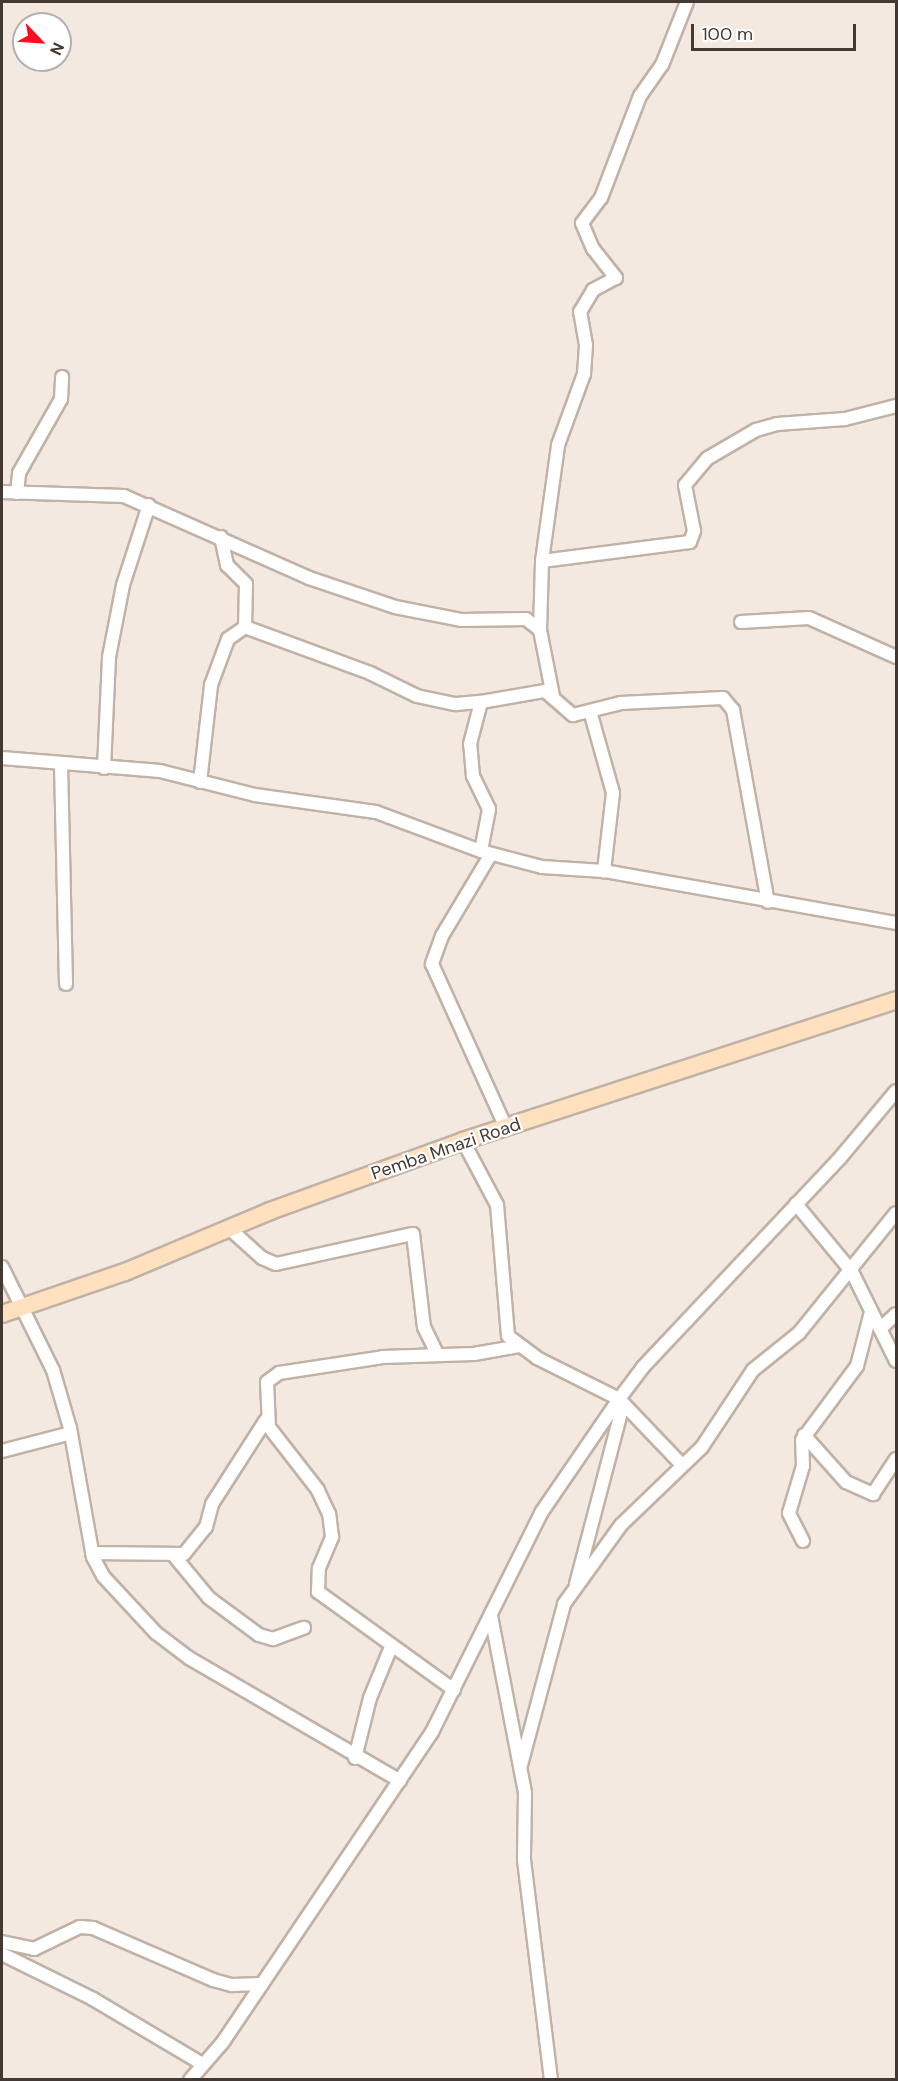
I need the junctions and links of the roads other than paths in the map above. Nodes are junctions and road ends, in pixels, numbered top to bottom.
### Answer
1 (687, 2) edge
2 (62, 377) dead end
3 (897, 406) edge
4 (2, 492) edge
5 (17, 494) junction
6 (149, 505) junction
7 (221, 537) junction
8 (542, 561) junction
9 (741, 622) dead end
10 (245, 627) junction
11 (540, 630) junction
12 (897, 657) edge
13 (553, 696) junction
14 (481, 702) junction
15 (590, 711) junction
16 (2, 758) edge
17 (61, 764) junction
18 (104, 768) junction
19 (200, 782) junction
20 (486, 853) junction
21 (604, 871) junction
22 (768, 902) junction
23 (897, 923) edge
24 (66, 984) dead end
25 (897, 1000) edge
26 (897, 1091) edge
27 (506, 1128) junction
28 (463, 1141) junction
29 (796, 1204) junction
30 (897, 1213) edge
31 (231, 1230) junction
32 (2, 1267) edge
33 (852, 1272) junction
34 (22, 1305) junction
35 (871, 1312) junction
36 (2, 1314) edge
37 (897, 1314) edge
38 (880, 1329) junction
39 (520, 1346) junction
40 (436, 1352) junction
41 (897, 1360) edge
42 (621, 1402) junction
43 (266, 1420) junction
44 (71, 1432) junction
45 (804, 1435) junction
46 (2, 1451) edge
47 (897, 1459) edge
48 (682, 1465) junction
49 (803, 1541) dead end
50 (92, 1553) junction
51 (176, 1557) junction
52 (575, 1588) junction
53 (491, 1616) junction
54 (304, 1628) dead end
55 (391, 1647) junction
56 (454, 1690) junction
57 (355, 1758) junction
58 (521, 1765) junction
59 (400, 1781) junction
60 (2, 1942) edge
61 (2, 1954) edge
62 (262, 1984) junction
63 (201, 2063) junction
64 (190, 2079) edge
65 (551, 2079) edge

1 - 8 street
2 - 5 street
3 - 8 street
4 - 5 street
5 - 6 street
6 - 7 street
6 - 18 street
7 - 10 street
7 - 11 street
8 - 11 street
9 - 12 street
10 - 14 street
10 - 19 street
11 - 13 street
13 - 14 street
13 - 15 street
14 - 20 street
15 - 21 street
15 - 22 street
16 - 17 street
17 - 18 street
17 - 24 street
18 - 19 street
19 - 20 street
20 - 21 street
20 - 27 street
21 - 22 street
22 - 23 street
25 - 27 main road, Pemba Mnazi Road
26 - 29 street
27 - 28 main road, Pemba Mnazi Road
28 - 31 main road, Pemba Mnazi Road
28 - 39 street
29 - 33 street
29 - 42 street
30 - 33 street
31 - 34 main road, Pemba Mnazi Road
31 - 40 street
32 - 34 street
33 - 35 street
33 - 48 street
34 - 36 main road, Pemba Mnazi Road
34 - 44 street
35 - 38 street
35 - 45 street
37 - 38 street
38 - 41 street
39 - 40 street
39 - 42 street
40 - 43 street
42 - 48 street
42 - 52 street
42 - 53 street
43 - 51 street
43 - 55 street
44 - 46 street
44 - 50 street
45 - 47 street
45 - 49 street
48 - 52 street
50 - 51 street
50 - 57 street
51 - 54 street
52 - 58 street
53 - 56 street
53 - 58 street
55 - 56 street
55 - 57 street
56 - 59 street
57 - 59 street
58 - 65 street
59 - 62 street
60 - 62 street
61 - 63 street
62 - 63 street
63 - 64 street

